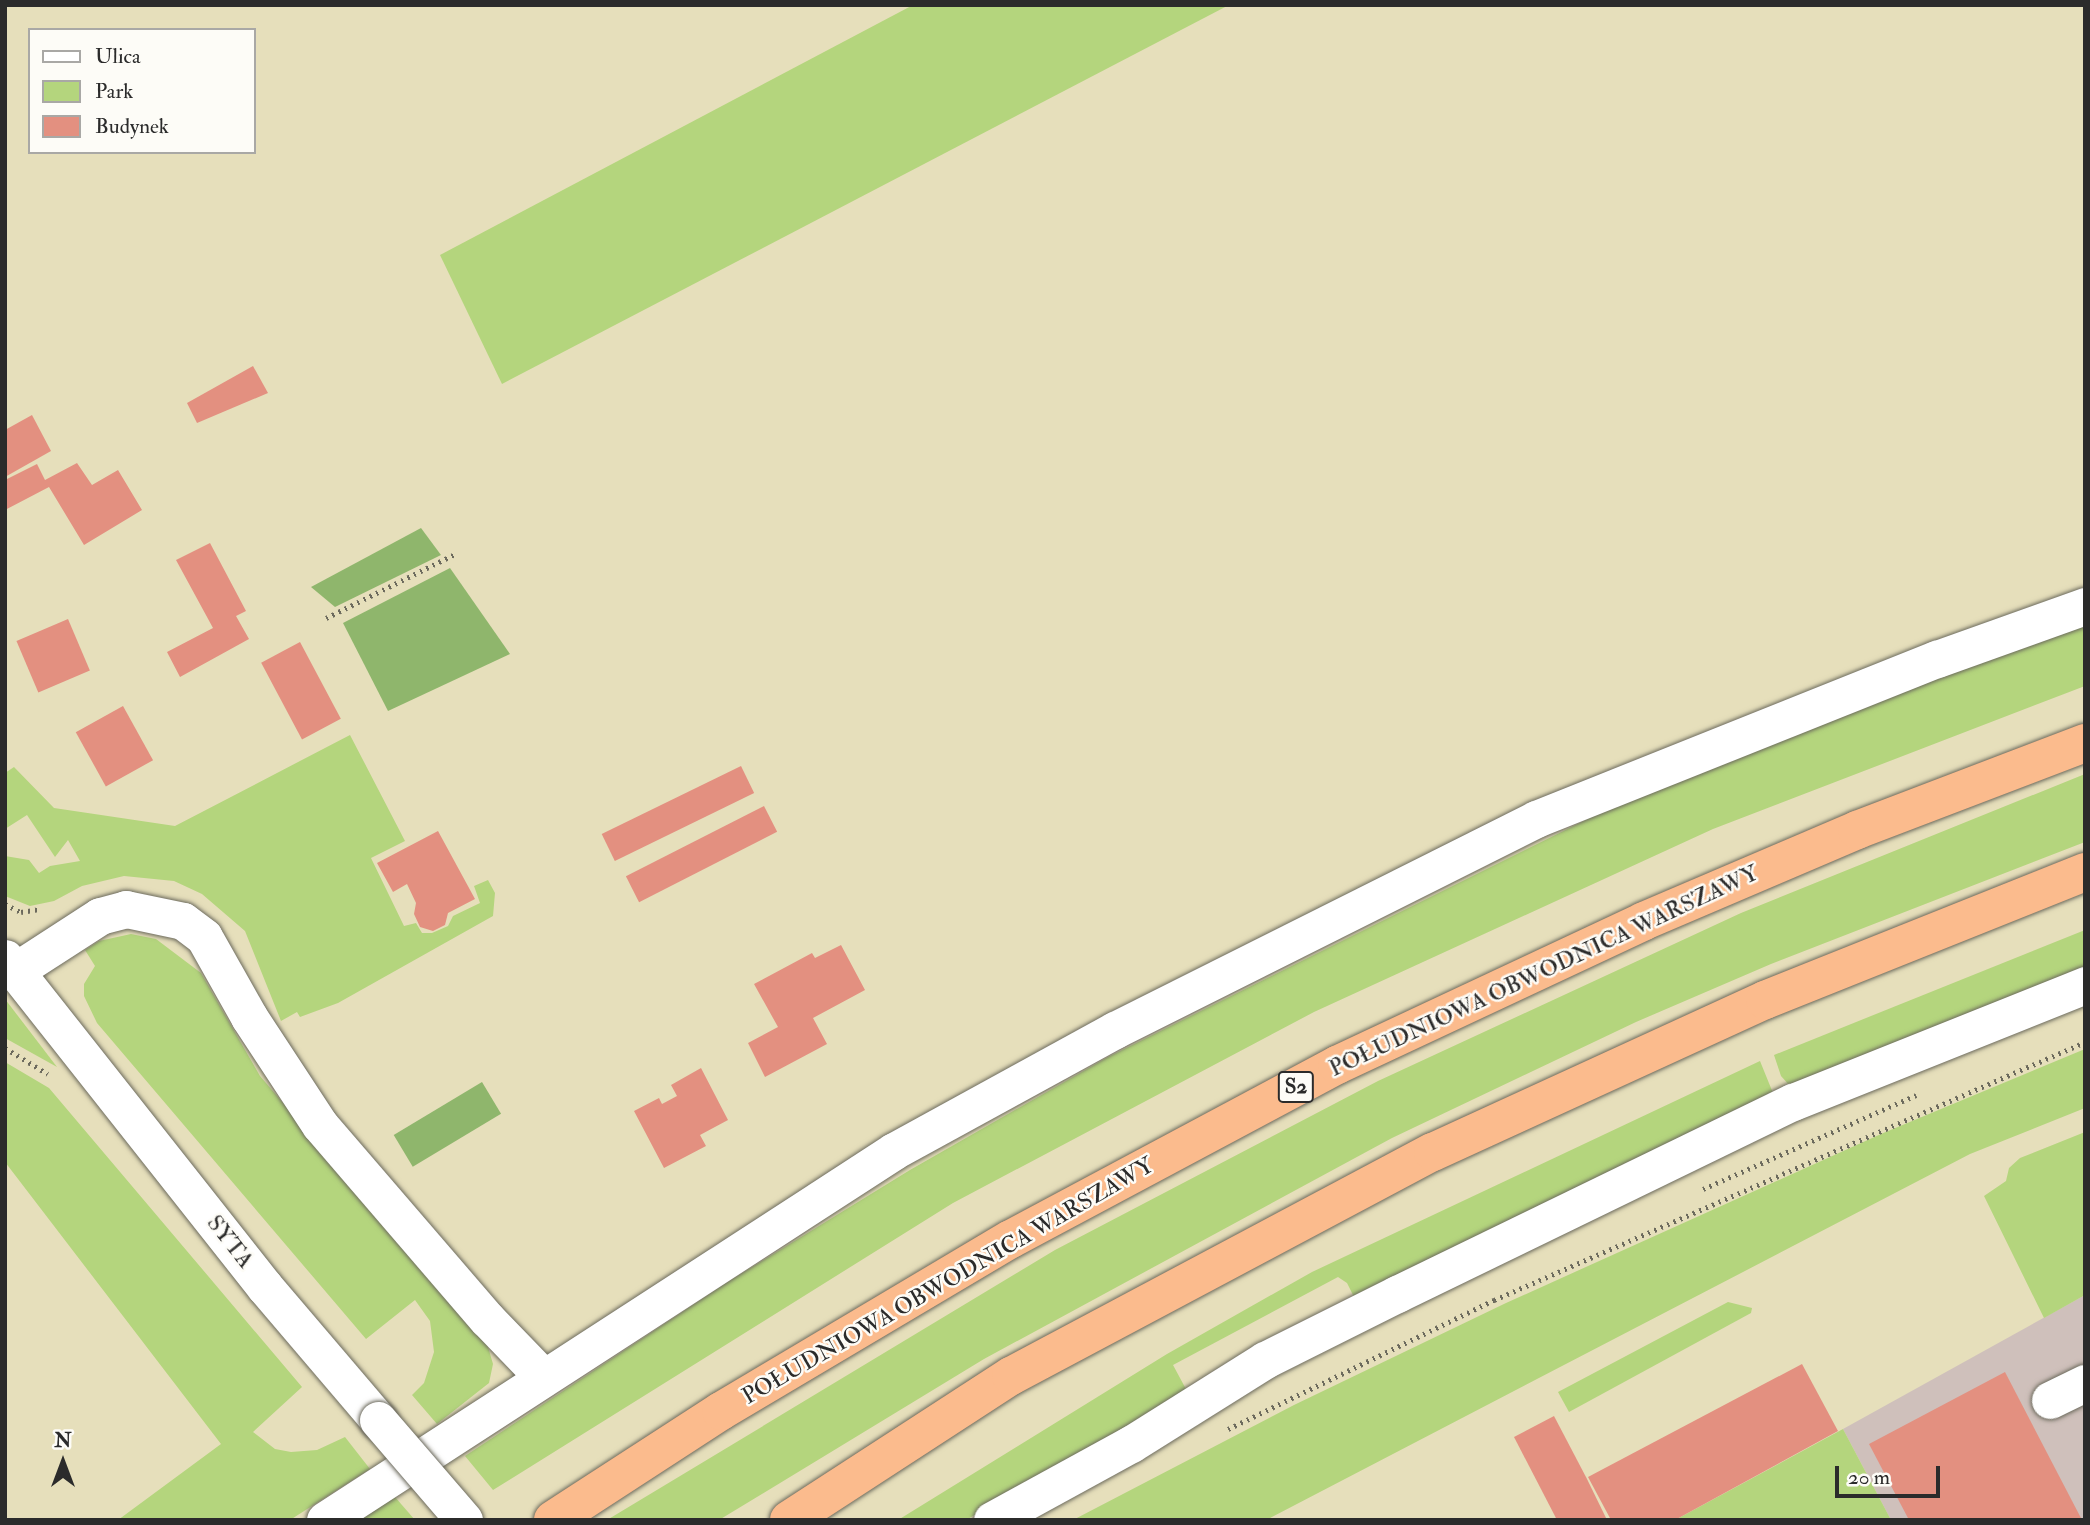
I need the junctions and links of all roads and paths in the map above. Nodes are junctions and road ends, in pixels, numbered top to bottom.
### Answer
1 (455, 554) dead end
2 (2085, 607) edge
3 (326, 618) dead end
4 (2085, 743) edge
5 (2085, 872) edge
6 (10, 965) edge
7 (2085, 985) edge
8 (2085, 1042) edge
9 (542, 1376) junction
10 (2085, 1383) edge
11 (2050, 1400) dead end
12 (1219, 1434) dead end
13 (325, 1520) edge
14 (464, 1520) edge
15 (553, 1520) edge
16 (789, 1520) edge
17 (992, 1520) edge

1 - 3 path
2 - 9 street
4 - 15 highway, POŁUDNIOWA OBWODNICA WARSZAWY / S2
5 - 16 highway
6 - 9 street
6 - 14 street, SYTA, bridge
7 - 17 street
8 - 12 path
9 - 13 street
10 - 11 street

